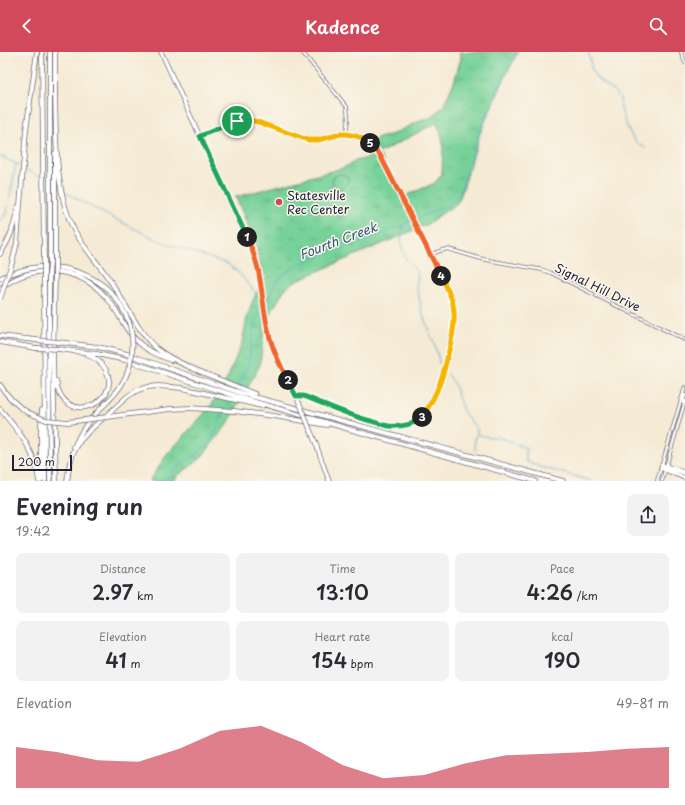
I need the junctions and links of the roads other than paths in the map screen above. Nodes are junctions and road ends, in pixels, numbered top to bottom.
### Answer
1 (37, 52) edge
2 (42, 52) edge
3 (50, 52) edge
4 (55, 52) edge
5 (161, 52) edge
6 (302, 52) edge
7 (681, 52) edge
8 (685, 63) edge
9 (55, 89) junction
10 (346, 134) junction
11 (200, 136) junction
12 (21, 189) junction
13 (0, 254) edge
14 (430, 255) junction
15 (0, 278) edge
16 (0, 289) edge
17 (0, 299) edge
18 (0, 336) edge
19 (685, 340) edge
20 (0, 342) edge
21 (78, 352) junction
22 (53, 360) junction
23 (190, 367) junction
24 (44, 380) junction
25 (0, 385) edge
26 (685, 387) edge
27 (226, 390) junction
28 (685, 395) edge
29 (244, 396) junction
30 (296, 396) junction
31 (685, 401) edge
32 (0, 409) edge
33 (682, 409) junction
34 (677, 421) junction
35 (349, 429) junction
36 (70, 464) junction
37 (664, 467) junction
38 (685, 473) edge
39 (685, 478) edge
40 (67, 479) edge
41 (40, 481) edge
42 (45, 481) edge
43 (50, 481) edge
44 (56, 481) edge
45 (329, 481) edge
46 (535, 481) edge
47 (563, 481) edge
48 (657, 481) edge
49 (662, 481) edge

1 - 12 highway
2 - 24 highway, bridge
3 - 43 highway, bridge
4 - 9 highway
5 - 11 main road
6 - 10 street
7 - 8 street
9 - 22 highway, bridge
9 - 23 highway
10 - 11 street
10 - 14 street
11 - 30 main road
12 - 13 highway
12 - 17 highway, bridge
14 - 19 street, Signal Hill Drive
14 - 30 street
15 - 36 highway, bridge
16 - 23 highway
18 - 27 highway, bridge
20 - 21 highway, bridge
21 - 22 highway
21 - 27 highway
22 - 44 highway
23 - 29 highway
24 - 41 highway
24 - 42 highway
25 - 35 highway, bridge
26 - 34 street
27 - 29 highway
28 - 33 street
29 - 35 highway
29 - 36 highway
29 - 47 highway
30 - 45 main road, bridge
31 - 33 street
32 - 41 highway
33 - 34 street
34 - 37 street
35 - 46 highway
36 - 40 highway
37 - 38 highway
37 - 39 highway
37 - 48 street
37 - 49 street

